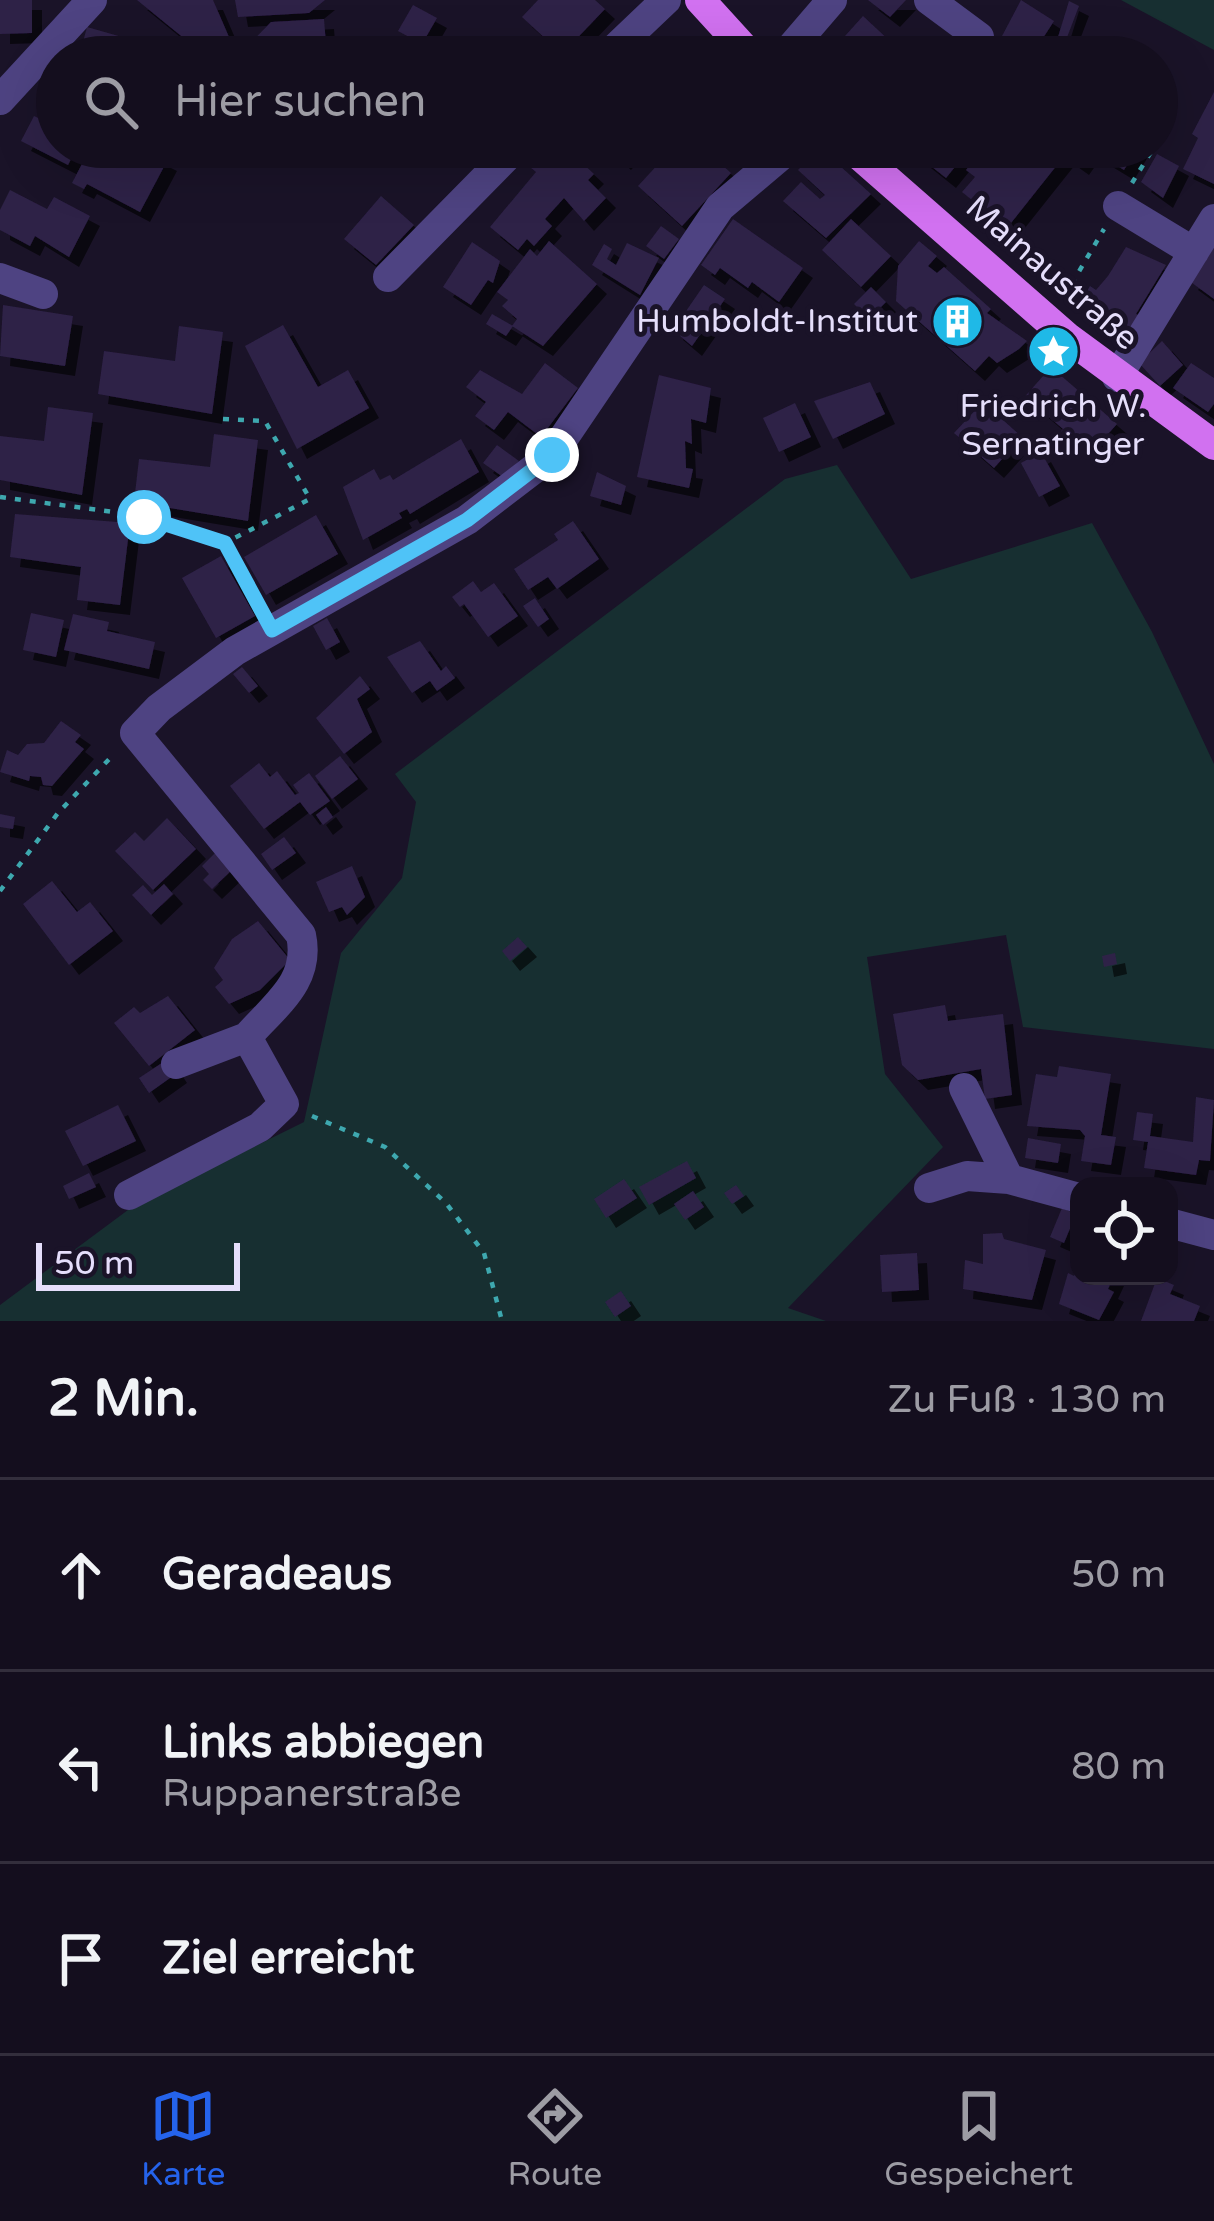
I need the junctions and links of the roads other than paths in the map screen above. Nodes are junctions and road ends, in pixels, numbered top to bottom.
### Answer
1 (92, 0) edge
2 (666, 0) edge
3 (700, 0) edge
4 (832, 0) edge
5 (929, 0) edge
6 (59, 36) edge
7 (628, 36) edge
8 (733, 36) edge
9 (801, 36) edge
10 (978, 36) edge
11 (36, 61) edge
12 (0, 100) edge
13 (495, 168) edge
14 (766, 168) edge
15 (882, 168) edge
16 (1118, 206) road end
17 (1214, 219) edge
18 (1194, 252) junction
19 (388, 277) dead end
20 (0, 278) edge
21 (43, 294) dead end
22 (1117, 377) junction
23 (1214, 445) edge
24 (247, 1037) junction
25 (176, 1064) dead end
26 (964, 1088) dead end
27 (1009, 1179) junction
28 (929, 1188) dead end
29 (129, 1195) dead end
30 (1070, 1196) edge
31 (1178, 1225) edge
32 (1214, 1235) edge

1 - 6 street
2 - 7 street
3 - 8 main road
4 - 9 street
5 - 10 street
11 - 12 street
13 - 19 street
14 - 24 street
15 - 22 main road, Mainaustraße
16 - 18 street
17 - 18 street
18 - 22 street
20 - 21 street
22 - 23 main road, Mainaustraße
24 - 25 street
24 - 29 street
26 - 27 street
27 - 28 street
27 - 30 street
31 - 32 street

